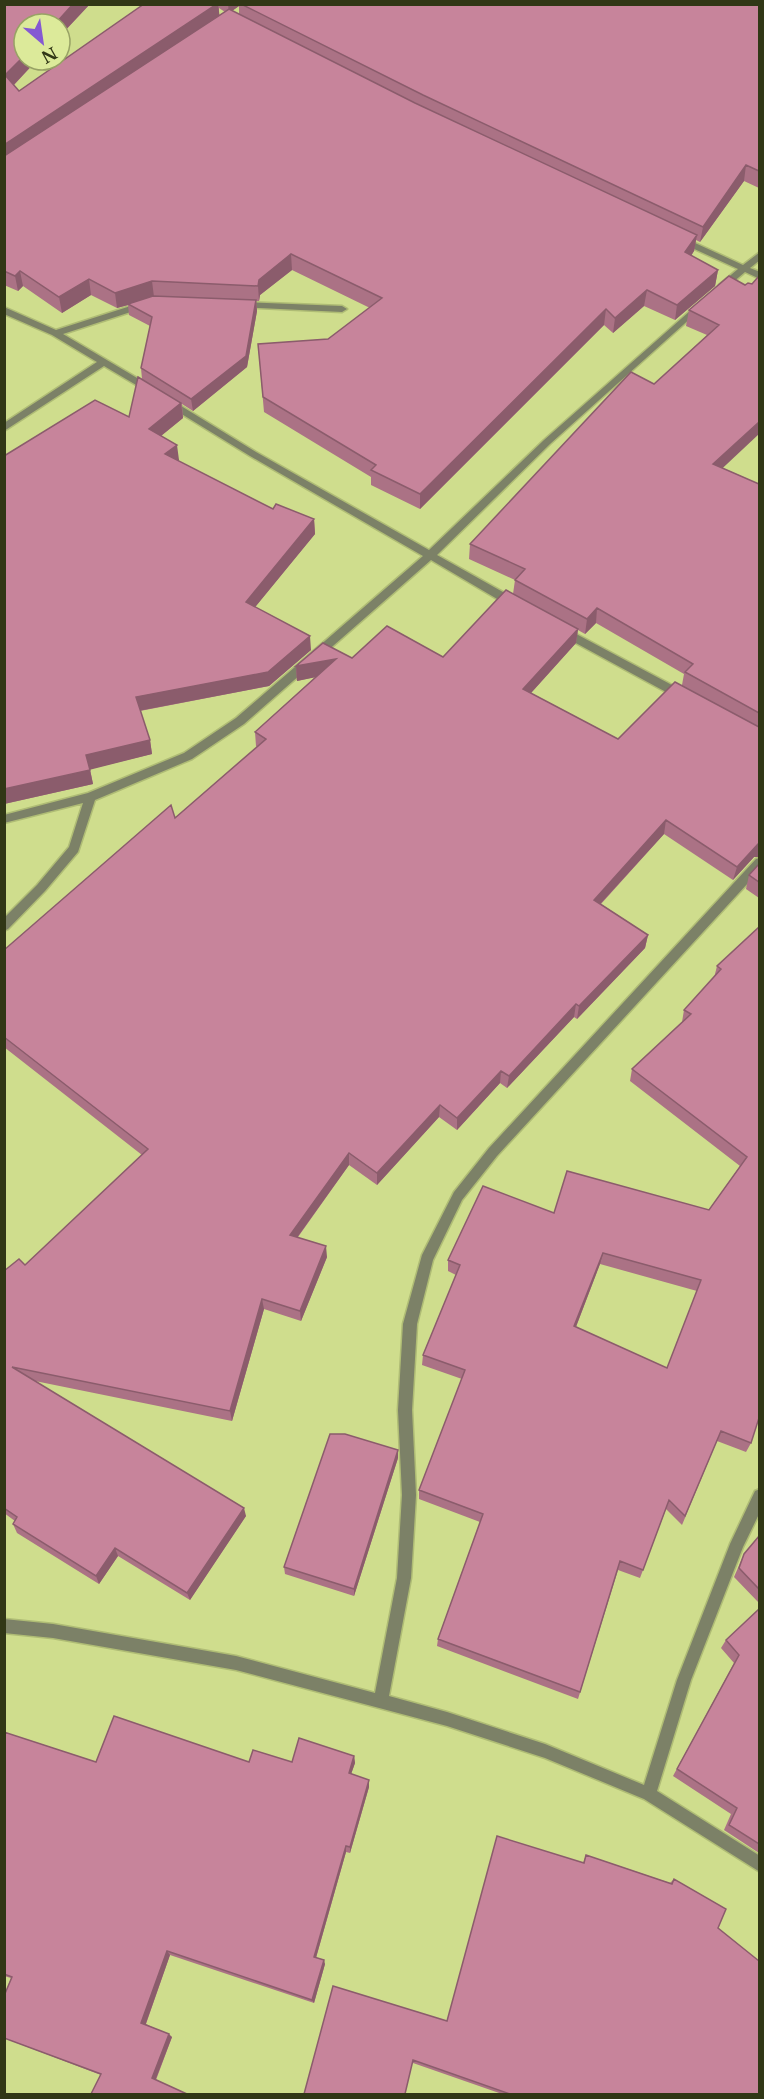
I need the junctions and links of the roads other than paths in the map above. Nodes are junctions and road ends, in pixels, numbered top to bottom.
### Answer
1 (672, 235) edge
2 (759, 255) edge
3 (743, 270) junction
4 (759, 276) edge
5 (154, 302) edge
6 (236, 305) edge
7 (342, 309) dead end
8 (4, 310) edge
9 (55, 333) junction
10 (105, 361) junction
11 (4, 428) edge
12 (429, 556) junction
13 (521, 608) edge
14 (552, 625) edge
15 (687, 698) edge
16 (90, 797) junction
17 (4, 819) edge
18 (759, 862) edge
19 (4, 926) edge
20 (759, 1496) edge
21 (4, 1626) edge
22 (381, 1700) junction
23 (649, 1794) junction
24 (759, 1865) edge

1 - 3 street
2 - 3 street
3 - 4 street
3 - 12 street
5 - 9 street
6 - 7 street
8 - 9 street
9 - 10 street
10 - 11 street
10 - 12 street
12 - 13 street
12 - 16 street
14 - 15 street
16 - 17 street
16 - 19 street
18 - 22 street
20 - 23 street
21 - 22 street
22 - 23 street
23 - 24 street

